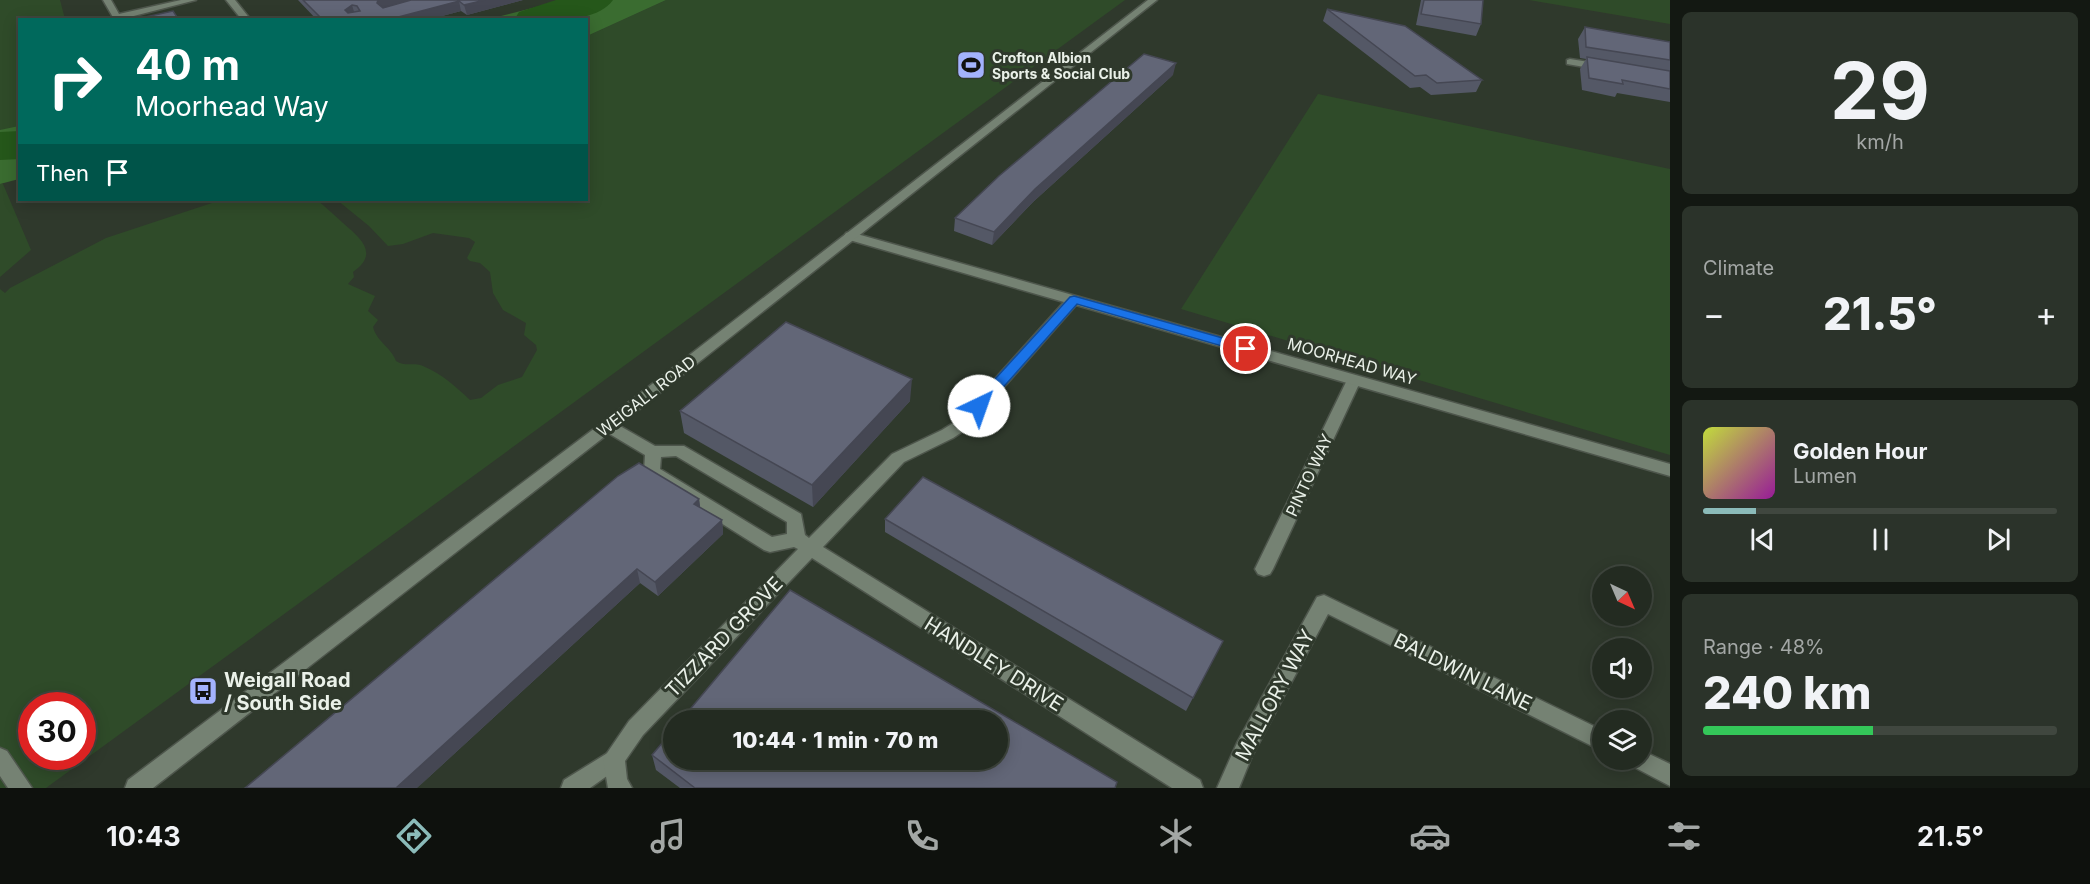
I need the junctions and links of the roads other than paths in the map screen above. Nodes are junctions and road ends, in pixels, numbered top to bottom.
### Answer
1 (107, 0) edge
2 (192, 0) edge
3 (230, 0) edge
4 (1153, 0) edge
5 (245, 18) edge
6 (1570, 62) dead end
7 (1614, 69) edge
8 (850, 236) junction
9 (1074, 299) junction
10 (1354, 380) junction
11 (608, 426) junction
12 (653, 452) junction
13 (1670, 470) edge
14 (803, 544) junction
15 (1264, 569) dead end
16 (1324, 603) joint
17 (1592, 736) edge
18 (0, 758) edge
19 (614, 759) junction
20 (1652, 766) edge
21 (1670, 775) edge
22 (21, 788) edge
23 (136, 788) edge
24 (572, 788) edge
25 (621, 788) edge
26 (1192, 788) edge
27 (1228, 788) edge

1 - 2 street
3 - 5 street
4 - 8 street, WEIGALL ROAD
6 - 7 street
8 - 9 street, MOORHEAD WAY
8 - 11 street, WEIGALL ROAD
9 - 10 street, MOORHEAD WAY
9 - 14 street, TIZZARD GROVE
10 - 13 street, MOORHEAD WAY
10 - 15 street, PINTO WAY
11 - 12 street
11 - 23 street, WEIGALL ROAD
12 - 14 street
12 - 14 street
14 - 19 street, TIZZARD GROVE
14 - 26 street, HANDLEY DRIVE
16 - 17 street, BALDWIN LANE
16 - 27 street, MALLORY WAY
18 - 22 street
19 - 24 street
19 - 25 street
20 - 21 street

